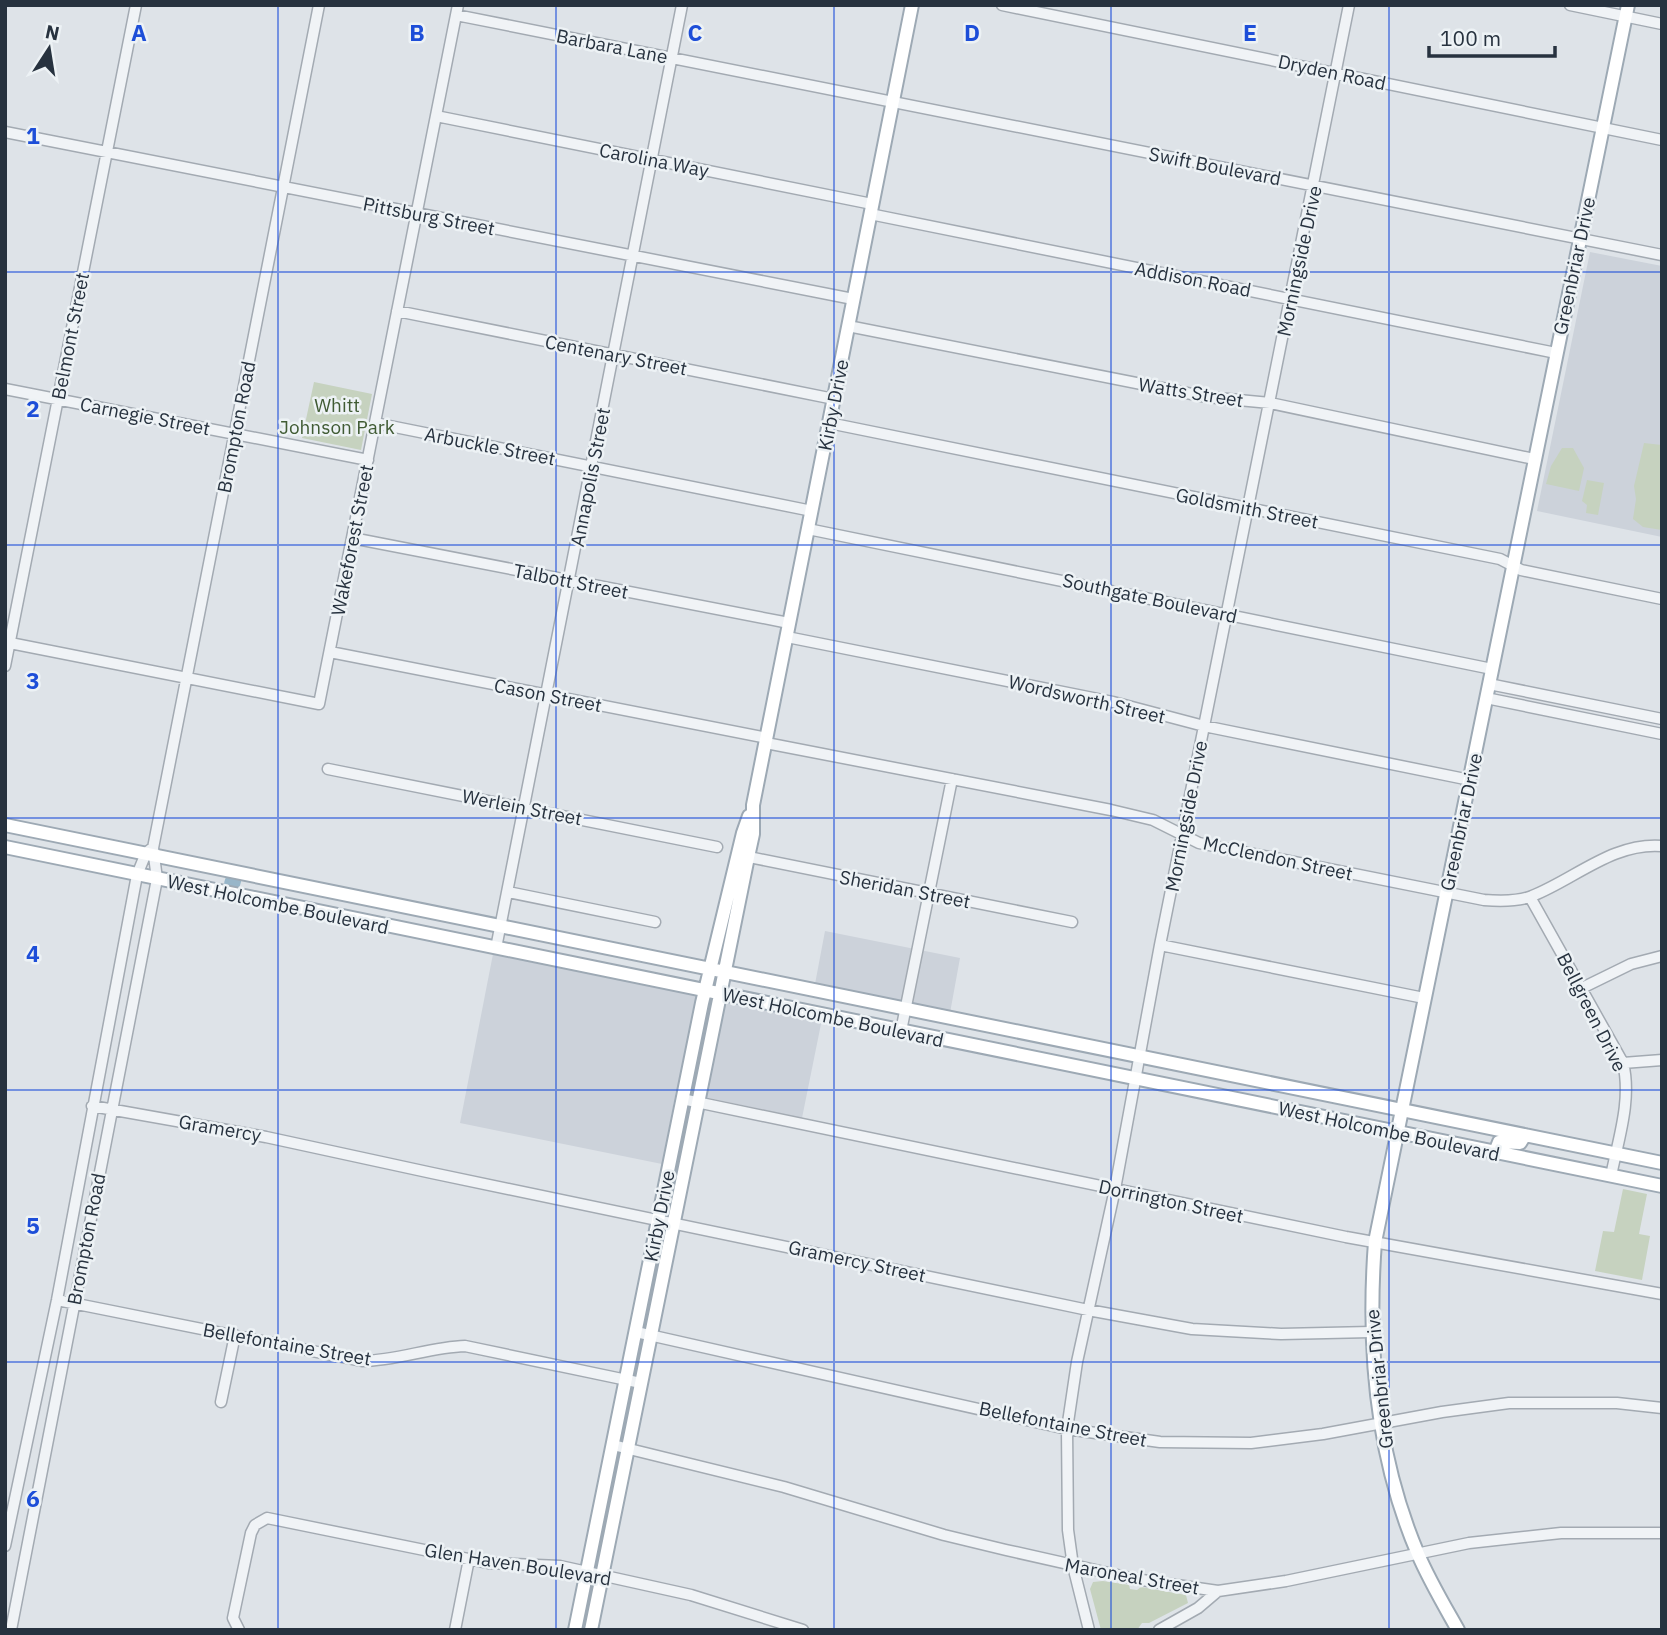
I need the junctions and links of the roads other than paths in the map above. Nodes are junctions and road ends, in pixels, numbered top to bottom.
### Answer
1 (136, 5) edge
2 (319, 5) edge
3 (682, 5) edge
4 (912, 5) edge
5 (1002, 5) edge
6 (1349, 5) edge
7 (1570, 5) edge
8 (457, 10) edge
9 (1626, 11) edge
10 (1662, 24) edge
11 (672, 57) junction
12 (1336, 73) junction
13 (893, 101) junction
14 (436, 116) junction
15 (1602, 128) junction
16 (5, 132) edge
17 (1662, 140) edge
18 (107, 152) junction
19 (652, 159) junction
20 (1314, 186) junction
21 (283, 187) junction
22 (871, 209) junction
23 (416, 213) junction
24 (1580, 239) junction
25 (633, 256) junction
26 (1662, 256) edge
27 (853, 299) junction
28 (1290, 299) junction
29 (397, 312) junction
30 (848, 326) junction
31 (1556, 353) junction
32 (614, 354) junction
33 (5, 389) edge
34 (58, 399) junction
35 (834, 399) junction
36 (1270, 403) junction
37 (375, 423) junction
38 (829, 423) junction
39 (234, 434) junction
40 (1534, 459) junction
41 (368, 460) junction
42 (592, 467) junction
43 (1247, 508) junction
44 (812, 511) junction
45 (808, 529) junction
46 (352, 538) junction
47 (1512, 566) junction
48 (569, 581) junction
49 (1662, 599) edge
50 (1227, 614) junction
51 (789, 623) junction
52 (787, 637) junction
53 (8, 643) edge
54 (330, 652) junction
55 (5, 666) edge
56 (1492, 668) junction
57 (186, 678) junction
58 (1489, 684) junction
59 (547, 694) junction
60 (1486, 698) junction
61 (1662, 719) edge
62 (1204, 726) junction
63 (1662, 734) edge
64 (766, 740) junction
65 (328, 769) dead end
66 (952, 779) junction
67 (1470, 780) junction
68 (524, 807) junction
69 (5, 825) edge
70 (1183, 836) junction
71 (1662, 846) edge
72 (5, 847) edge
73 (717, 847) dead end
74 (151, 852) junction
75 (743, 855) junction
76 (137, 875) junction
77 (157, 879) junction
78 (508, 892) junction
79 (929, 893) junction
80 (1446, 893) junction
81 (1530, 897) junction
82 (655, 922) dead end
83 (1072, 922) dead end
84 (501, 926) junction
85 (1160, 945) junction
86 (496, 948) junction
87 (1662, 956) edge
88 (717, 970) junction
89 (1582, 988) junction
90 (705, 990) junction
91 (719, 993) junction
92 (1424, 998) junction
93 (905, 1008) junction
94 (111, 1009) junction
95 (131, 1014) junction
96 (901, 1031) junction
97 (1139, 1056) junction
98 (1662, 1060) edge
99 (1623, 1063) junction
100 (1135, 1079) junction
101 (682, 1099) junction
102 (697, 1102) junction
103 (92, 1106) junction
104 (111, 1108) junction
105 (1401, 1110) junction
106 (1396, 1131) junction
107 (1525, 1135) junction
108 (1495, 1152) junction
109 (1615, 1153) junction
110 (348, 1154) joint
111 (1662, 1163) edge
112 (1611, 1176) junction
113 (1662, 1186) edge
114 (1115, 1189) junction
115 (658, 1219) junction
116 (674, 1223) junction
117 (1375, 1242) junction
118 (1662, 1294) edge
119 (57, 1300) junction
120 (73, 1303) junction
121 (1088, 1310) junction
122 (636, 1332) junction
123 (1371, 1332) junction
124 (235, 1335) junction
125 (651, 1335) junction
126 (626, 1380) junction
127 (641, 1383) junction
128 (220, 1402) dead end
129 (1662, 1408) edge
130 (1380, 1424) junction
131 (1067, 1429) junction
132 (613, 1445) junction
133 (628, 1449) junction
134 (16, 1491) junction
135 (36, 1494) junction
136 (1662, 1533) edge
137 (5, 1546) edge
138 (1417, 1553) junction
139 (469, 1559) junction
140 (1073, 1566) junction
141 (587, 1572) junction
142 (602, 1575) junction
143 (1218, 1591) junction
144 (11, 1630) edge
145 (239, 1630) edge
146 (455, 1630) edge
147 (575, 1630) edge
148 (590, 1630) edge
149 (803, 1630) edge
150 (1089, 1630) edge
151 (1159, 1630) edge
152 (1458, 1630) edge

1 - 18 street, Belmont Street
2 - 21 street, Brompton Road
3 - 11 street, Annapolis Street
4 - 13 main road, Kirby Drive
5 - 12 street, Dryden Road
6 - 12 street, Morningside Drive
7 - 9 street
8 - 11 street, Barbara Lane
8 - 14 street, Wakeforest Street
9 - 10 street
9 - 15 main road, Greenbriar Drive
11 - 13 street, Barbara Lane
11 - 19 street, Annapolis Street
12 - 15 street, Dryden Road
12 - 20 street, Morningside Drive
13 - 20 street, Swift Boulevard
13 - 22 main road, Kirby Drive
14 - 19 street, Carolina Way
14 - 23 street, Wakeforest Street
15 - 17 street, Dryden Road
15 - 24 main road, Greenbriar Drive
16 - 18 street, Pittsburg Street
18 - 21 street, Pittsburg Street
18 - 34 street, Belmont Street
19 - 22 street, Carolina Way
19 - 25 street, Annapolis Street
20 - 24 street, Swift Boulevard
20 - 28 street, Morningside Drive
21 - 23 street, Pittsburg Street
21 - 39 street, Brompton Road
22 - 27 main road, Kirby Drive
22 - 28 street, Addison Road
23 - 25 street, Pittsburg Street
23 - 29 street, Wakeforest Street
24 - 26 street, Swift Boulevard
24 - 31 main road, Greenbriar Drive
25 - 27 street, Pittsburg Street
25 - 32 street, Annapolis Street
27 - 30 main road, Kirby Drive
28 - 31 street, Addison Road
28 - 36 street, Morningside Drive
29 - 32 street, Centenary Street
29 - 37 street, Wakeforest Street
30 - 35 main road, Kirby Drive
30 - 36 street, Watts Street
31 - 40 main road, Greenbriar Drive
32 - 35 street, Centenary Street
32 - 42 street, Annapolis Street
33 - 34 street, Carnegie Street
34 - 39 street, Carnegie Street
34 - 53 street, Belmont Street
35 - 38 main road, Kirby Drive
36 - 40 street, Watts Street
36 - 43 street, Morningside Drive
37 - 41 street, Wakeforest Street
37 - 42 street, Arbuckle Street
38 - 43 street, Goldsmith Street
38 - 44 main road, Kirby Drive
39 - 41 street, Carnegie Street
39 - 57 street, Brompton Road
40 - 47 main road, Greenbriar Drive
41 - 46 street, Wakeforest Street
42 - 44 street, Arbuckle Street
42 - 48 street, Annapolis Street
43 - 47 street, Goldsmith Street
43 - 50 street, Morningside Drive
44 - 45 main road, Kirby Drive
45 - 50 street, Southgate Boulevard
45 - 51 main road, Kirby Drive
46 - 48 street, Talbott Street
46 - 54 street, Wakeforest Street
47 - 49 street, Goldsmith Street
47 - 56 main road, Greenbriar Drive
48 - 51 street, Talbott Street
48 - 59 street, Annapolis Street
50 - 56 street, Southgate Boulevard
50 - 62 street, Morningside Drive
51 - 52 main road, Kirby Drive
52 - 62 street, Wordsworth Street
52 - 64 main road, Kirby Drive
53 - 55 street, Belmont Street
53 - 57 street
54 - 57 street, Wakeforest Street
54 - 59 street, Cason Street
56 - 58 main road, Greenbriar Drive
57 - 74 street, Brompton Road
58 - 60 main road, Greenbriar Drive
58 - 61 street
59 - 64 street, Cason Street
59 - 68 street, Annapolis Street
60 - 63 street
60 - 67 main road, Greenbriar Drive
62 - 67 street, Wordsworth Street
62 - 70 street, Morningside Drive
64 - 66 street, McClendon Street
64 - 75 main road, Kirby Drive
65 - 68 street, Werlein Street
66 - 70 street, McClendon Street
66 - 79 street
67 - 80 main road, Greenbriar Drive
68 - 73 street, Werlein Street
68 - 78 street, Annapolis Street
69 - 74 main road, West Holcombe Boulevard
70 - 80 street, McClendon Street
70 - 85 street, Morningside Drive
71 - 81 street, McClendon Street
72 - 76 main road, West Holcombe Boulevard
74 - 76 street, Brompton Road
74 - 77 street, Brompton Road
74 - 84 main road, West Holcombe Boulevard
75 - 79 street, Sheridan Street
75 - 88 main road, Kirby Drive
76 - 77 main road, West Holcombe Boulevard
76 - 94 street, Brompton Road
77 - 86 main road, West Holcombe Boulevard
77 - 95 street, Brompton Road
78 - 82 street
78 - 84 street, Annapolis Street
79 - 83 street, Sheridan Street
79 - 93 street
80 - 81 street, McClendon Street
80 - 92 main road, Greenbriar Drive
81 - 89 street, Bellgreen Drive
84 - 86 street, Annapolis Street
84 - 88 main road, West Holcombe Boulevard
85 - 92 street
85 - 97 street, Morningside Drive
86 - 90 main road, West Holcombe Boulevard
87 - 89 street
88 - 90 main road, Kirby Drive
88 - 91 main road, Kirby Drive
88 - 93 main road, West Holcombe Boulevard
89 - 99 street, Bellgreen Drive
90 - 91 main road, West Holcombe Boulevard
90 - 101 main road, Kirby Drive
91 - 96 main road, West Holcombe Boulevard
91 - 102 main road, Kirby Drive
92 - 105 main road, Greenbriar Drive
93 - 96 street
93 - 97 main road, West Holcombe Boulevard
94 - 95 street
94 - 103 street, Brompton Road
95 - 104 street, Brompton Road
96 - 100 main road, West Holcombe Boulevard
97 - 100 street, Morningside Drive
97 - 105 main road, West Holcombe Boulevard
98 - 99 street
99 - 109 street, Bellgreen Drive
100 - 106 main road, West Holcombe Boulevard
100 - 114 street, Morningside Drive
101 - 102 street, Dorrington Street
101 - 115 main road, Kirby Drive
102 - 114 street, Dorrington Street
102 - 116 main road, Kirby Drive
103 - 104 street, Gramercy
103 - 119 street, Brompton Road
104 - 110 street, Gramercy
104 - 120 street, Brompton Road
105 - 106 main road, Greenbriar Drive
105 - 107 main road, West Holcombe Boulevard
106 - 108 main road, West Holcombe Boulevard
106 - 117 main road, Greenbriar Drive
107 - 108 main road
107 - 109 main road, West Holcombe Boulevard
108 - 112 main road, West Holcombe Boulevard
109 - 111 main road, West Holcombe Boulevard
109 - 112 street, Bellgreen Drive
110 - 115 street, Gramercy Street
112 - 113 main road, West Holcombe Boulevard
114 - 117 street, Dorrington Street
114 - 121 street, Morningside Drive
115 - 116 street, Gramercy Street
115 - 122 main road, Kirby Drive
116 - 121 street, Gramercy Street
116 - 125 main road, Kirby Drive
117 - 118 street, Dorrington Street
117 - 123 main road, Greenbriar Drive
119 - 120 street, Bellefontaine Street
119 - 134 street, Brompton Road
120 - 124 street, Bellefontaine Street
120 - 135 street, Brompton Road
121 - 123 street, Gramercy Street
121 - 131 street, Morningside Drive
122 - 125 street, Bellefontaine Street
122 - 126 main road, Kirby Drive
123 - 130 main road, Greenbriar Drive
124 - 126 street, Bellefontaine Street
124 - 128 street
125 - 127 main road, Kirby Drive
125 - 131 street, Bellefontaine Street
126 - 127 street, Bellefontaine Street
126 - 132 main road, Kirby Drive
127 - 133 main road, Kirby Drive
129 - 130 street, Bellefontaine Street
130 - 131 street, Bellefontaine Street
130 - 138 main road, Greenbriar Drive
131 - 140 street, Morningside Drive
132 - 133 street, Maroneal Street
132 - 141 main road, Kirby Drive
133 - 140 street, Maroneal Street
133 - 142 main road, Kirby Drive
134 - 135 street
134 - 137 street, Brompton Road
135 - 144 street, Brompton Road
136 - 138 street, Maroneal Street
138 - 143 street, Maroneal Street
138 - 152 main road, Greenbriar Drive
139 - 141 street, Glen Haven Boulevard
139 - 145 street, Glen Haven Boulevard
139 - 146 street
140 - 143 street, Maroneal Street
140 - 150 street, Morningside Drive
141 - 142 street, Glen Haven Boulevard
141 - 147 main road, Kirby Drive
142 - 148 main road, Kirby Drive
142 - 149 street, Glen Haven Boulevard
143 - 151 street

